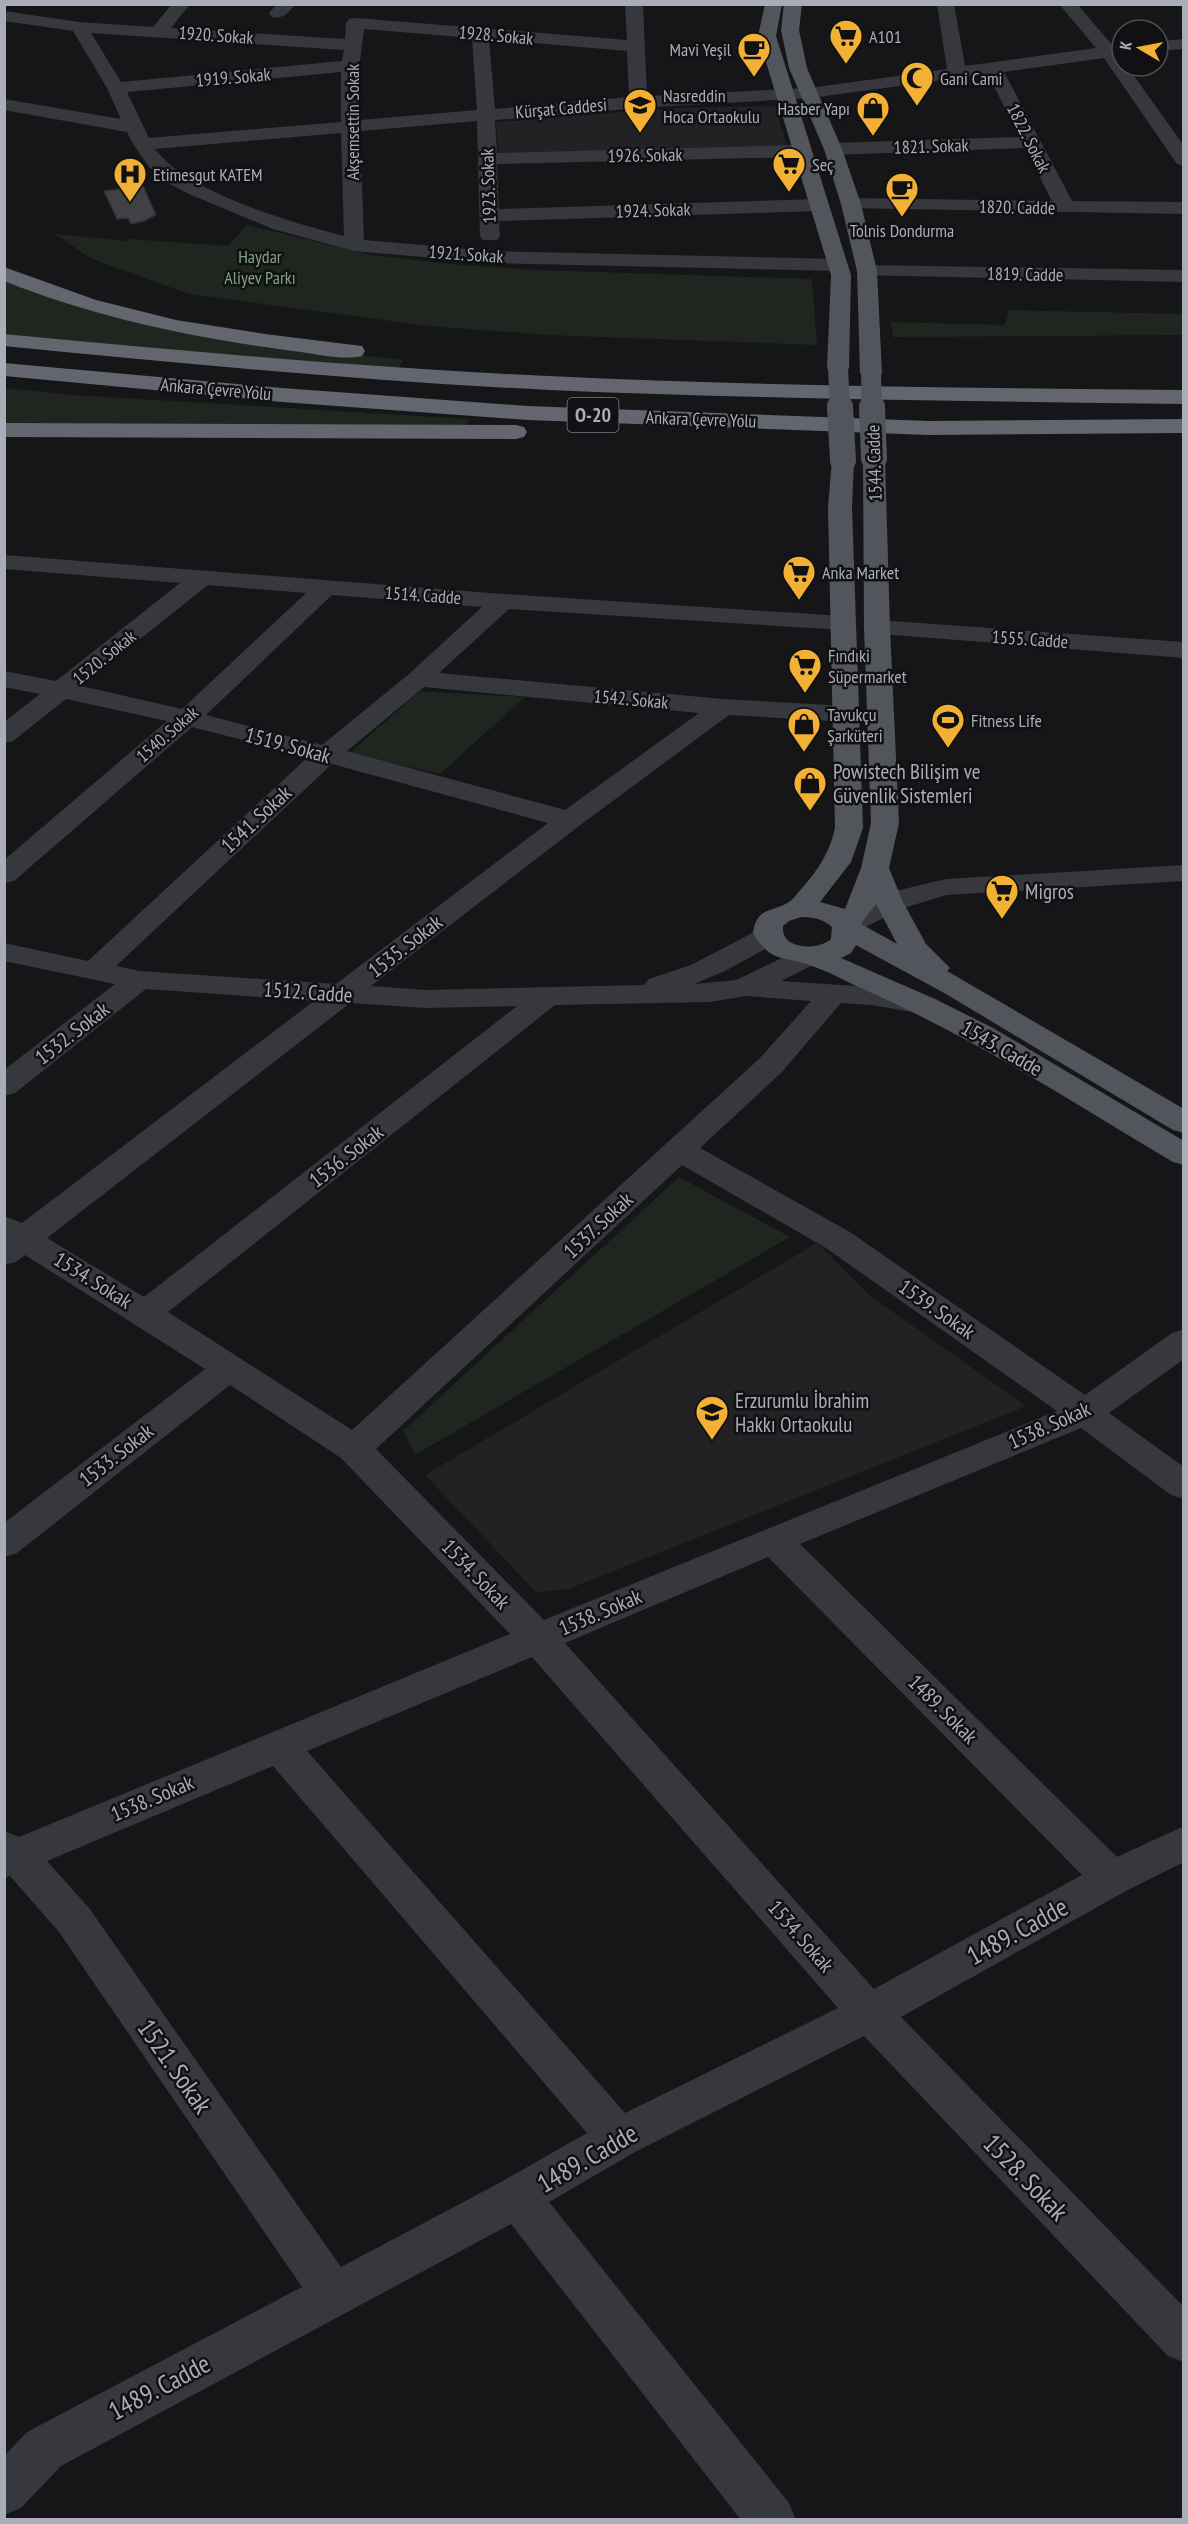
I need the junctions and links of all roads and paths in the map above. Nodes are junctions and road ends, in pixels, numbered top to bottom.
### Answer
1 (55, 4) edge
2 (182, 4) edge
3 (370, 4) edge
4 (634, 4) edge
5 (774, 4) edge
6 (793, 4) edge
7 (945, 4) edge
8 (1067, 4) edge
9 (4, 16) edge
10 (39, 21) junction
11 (356, 23) junction
12 (79, 27) junction
13 (159, 32) junction
14 (480, 34) junction
15 (353, 45) junction
16 (636, 46) junction
17 (1110, 46) edge
18 (1110, 52) edge
19 (350, 66) junction
20 (993, 67) junction
21 (957, 72) junction
22 (1131, 78) edge
23 (116, 88) junction
24 (810, 93) junction
25 (787, 95) junction
26 (638, 102) junction
27 (4, 104) edge
28 (485, 115) junction
29 (349, 126) junction
30 (1184, 128) edge
31 (1162, 130) junction
32 (138, 135) junction
33 (1030, 142) junction
34 (833, 149) junction
35 (802, 151) junction
36 (487, 159) junction
37 (1184, 160) edge
38 (851, 204) junction
39 (818, 206) junction
40 (1065, 207) junction
41 (1184, 208) edge
42 (489, 215) junction
43 (354, 245) junction
44 (491, 257) junction
45 (837, 265) junction
46 (867, 271) junction
47 (4, 273) edge
48 (1184, 276) edge
49 (4, 340) edge
50 (4, 369) edge
51 (954, 393) junction
52 (1184, 397) edge
53 (1184, 426) edge
54 (928, 428) junction
55 (4, 430) edge
56 (4, 562) edge
57 (202, 578) junction
58 (325, 588) junction
59 (503, 601) junction
60 (843, 623) junction
61 (877, 628) junction
62 (1184, 650) edge
63 (4, 679) edge
64 (418, 679) junction
65 (64, 690) junction
66 (723, 707) junction
67 (846, 714) junction
68 (187, 718) junction
69 (4, 735) edge
70 (326, 755) junction
71 (568, 820) junction
72 (875, 868) junction
73 (1184, 873) edge
74 (4, 875) edge
75 (889, 902) junction
76 (799, 908) junction
77 (845, 926) junction
78 (768, 936) junction
79 (4, 952) edge
80 (811, 956) junction
81 (94, 971) junction
82 (139, 980) junction
83 (743, 987) junction
84 (956, 988) junction
85 (834, 993) junction
86 (343, 994) junction
87 (614, 995) junction
88 (546, 998) junction
89 (924, 1005) junction
90 (4, 1086) edge
91 (1184, 1123) edge
92 (679, 1150) junction
93 (1184, 1155) edge
94 (11, 1240) edge
95 (146, 1313) junction
96 (1184, 1341) edge
97 (228, 1369) junction
98 (1085, 1413) junction
99 (354, 1449) junction
100 (1184, 1486) edge
101 (773, 1540) junction
102 (4, 1543) edge
103 (538, 1638) junction
104 (278, 1745) junction
105 (1182, 1846) edge
106 (8, 1855) edge
107 (1112, 1879) junction
108 (869, 2013) junction
109 (619, 2138) junction
110 (518, 2198) junction
111 (333, 2294) junction
112 (1184, 2340) edge
113 (4, 2491) edge
114 (759, 2515) edge

1 - 10 street
2 - 13 street
3 - 11 street, Akşemsettin Sokak
4 - 16 street
5 - 25 main road, 1544. Cadde
6 - 24 main road, 1544. Cadde
7 - 21 street
8 - 17 street
9 - 10 street
10 - 12 street
11 - 14 street, 1928. Sokak
11 - 15 street, Akşemsettin Sokak
12 - 13 street, 1920. Sokak
12 - 23 street, 1921. Sokak
13 - 15 street, 1920. Sokak
14 - 16 street, 1928. Sokak
14 - 28 street, 1923. Sokak
15 - 19 street, Akşemsettin Sokak
16 - 26 street
18 - 20 street, Kürşat Caddesi
19 - 23 street, 1919. Sokak
19 - 29 street, Akşemsettin Sokak
20 - 21 street, Kürşat Caddesi
20 - 33 street, 1822. Sokak
21 - 24 street, Kürşat Caddesi
22 - 31 street
23 - 32 street, 1921. Sokak
24 - 25 street, Kürşat Caddesi
24 - 34 main road, 1544. Cadde
25 - 26 street, Kürşat Caddesi
25 - 35 main road, 1544. Cadde
26 - 28 street, Kürşat Caddesi
27 - 32 street
28 - 29 street, Kürşat Caddesi
28 - 36 street, 1923. Sokak
29 - 32 street, Kürşat Caddesi
29 - 43 street, Akşemsettin Sokak
30 - 31 street
31 - 37 street
32 - 43 street, 1921. Sokak
33 - 34 street, 1821. Sokak
33 - 40 street, 1822. Sokak
34 - 38 main road, 1544. Cadde
35 - 36 street, 1926. Sokak
35 - 39 main road, 1544. Cadde
36 - 42 street, 1923. Sokak
38 - 40 street, 1820. Cadde
38 - 46 main road, 1544. Cadde
39 - 42 street, 1924. Sokak
39 - 45 main road, 1544. Cadde
40 - 41 street, 1820. Cadde
42 - 44 street, 1923. Sokak
43 - 44 street, 1921. Sokak
44 - 45 street, 1921. Sokak
45 - 60 main road, 1544. Cadde, bridge
46 - 48 street, 1819. Cadde
46 - 61 main road, 1544. Cadde, bridge
47 - 51 highway
49 - 51 highway, Ankara Çevre Yolu / O-20
50 - 54 highway, Ankara Çevre Yolu / O-20
51 - 52 highway, Ankara Çevre Yolu / O-20
53 - 54 highway, Ankara Çevre Yolu / O-20
54 - 55 highway
56 - 57 street, 1514. Cadde
57 - 58 street, 1514. Cadde
57 - 65 street, 1520. Sokak
58 - 59 street, 1514. Cadde
58 - 68 street, 1540. Sokak
59 - 60 street, 1514. Cadde
59 - 64 street, 1541. Sokak
60 - 67 main road, 1544. Cadde
61 - 62 street, 1555. Cadde
61 - 72 main road, 1544. Cadde
63 - 65 street, 1519. Sokak
64 - 66 street, 1542. Sokak
64 - 70 street, 1541. Sokak
65 - 68 street, 1519. Sokak
65 - 69 street, 1520. Sokak
66 - 67 street, 1542. Sokak
66 - 71 street, 1535. Sokak
67 - 76 main road, 1544. Cadde
68 - 70 street, 1519. Sokak
68 - 74 street, 1540. Sokak
70 - 71 street, 1519. Sokak
70 - 81 street, 1541. Sokak
71 - 86 street, 1535. Sokak
72 - 75 main road
72 - 77 main road, 1544. Cadde
73 - 75 street
75 - 77 street
75 - 84 main road
76 - 77 main road
76 - 78 main road
77 - 80 main road
77 - 84 main road, 1543. Cadde
78 - 80 main road
78 - 87 street, 1512. Cadde
79 - 81 street, 1512. Cadde
80 - 83 street, 1512. Cadde
80 - 89 main road, 1543. Cadde
81 - 82 street, 1512. Cadde
82 - 86 street, 1512. Cadde
82 - 90 street, 1532. Sokak
83 - 85 street
83 - 87 street, 1512. Cadde
84 - 91 main road, 1543. Cadde
85 - 89 street
85 - 92 street, 1537. Sokak
86 - 88 street, 1512. Cadde
86 - 94 street, 1535. Sokak
87 - 88 street, 1512. Cadde
88 - 95 street, 1536. Sokak
89 - 93 main road, 1543. Cadde
92 - 98 street, 1539. Sokak
92 - 99 street, 1537. Sokak
94 - 95 street, 1534. Sokak
95 - 97 street, 1534. Sokak
96 - 98 street, 1538. Sokak
97 - 99 street, 1534. Sokak
97 - 102 street, 1533. Sokak
98 - 100 street, 1539. Sokak
98 - 101 street, 1538. Sokak
99 - 103 street, 1534. Sokak
101 - 103 street, 1538. Sokak
101 - 107 street, 1489. Sokak
103 - 104 street, 1538. Sokak
103 - 108 street, 1534. Sokak
104 - 106 street, 1538. Sokak
104 - 109 street
105 - 107 street, 1489. Cadde
106 - 111 street, 1521. Sokak
107 - 108 street, 1489. Cadde
108 - 109 street, 1489. Cadde
108 - 112 street, 1528. Sokak
109 - 110 street, 1489. Cadde
110 - 111 street, 1489. Cadde
110 - 114 street
111 - 113 street, 1489. Cadde

